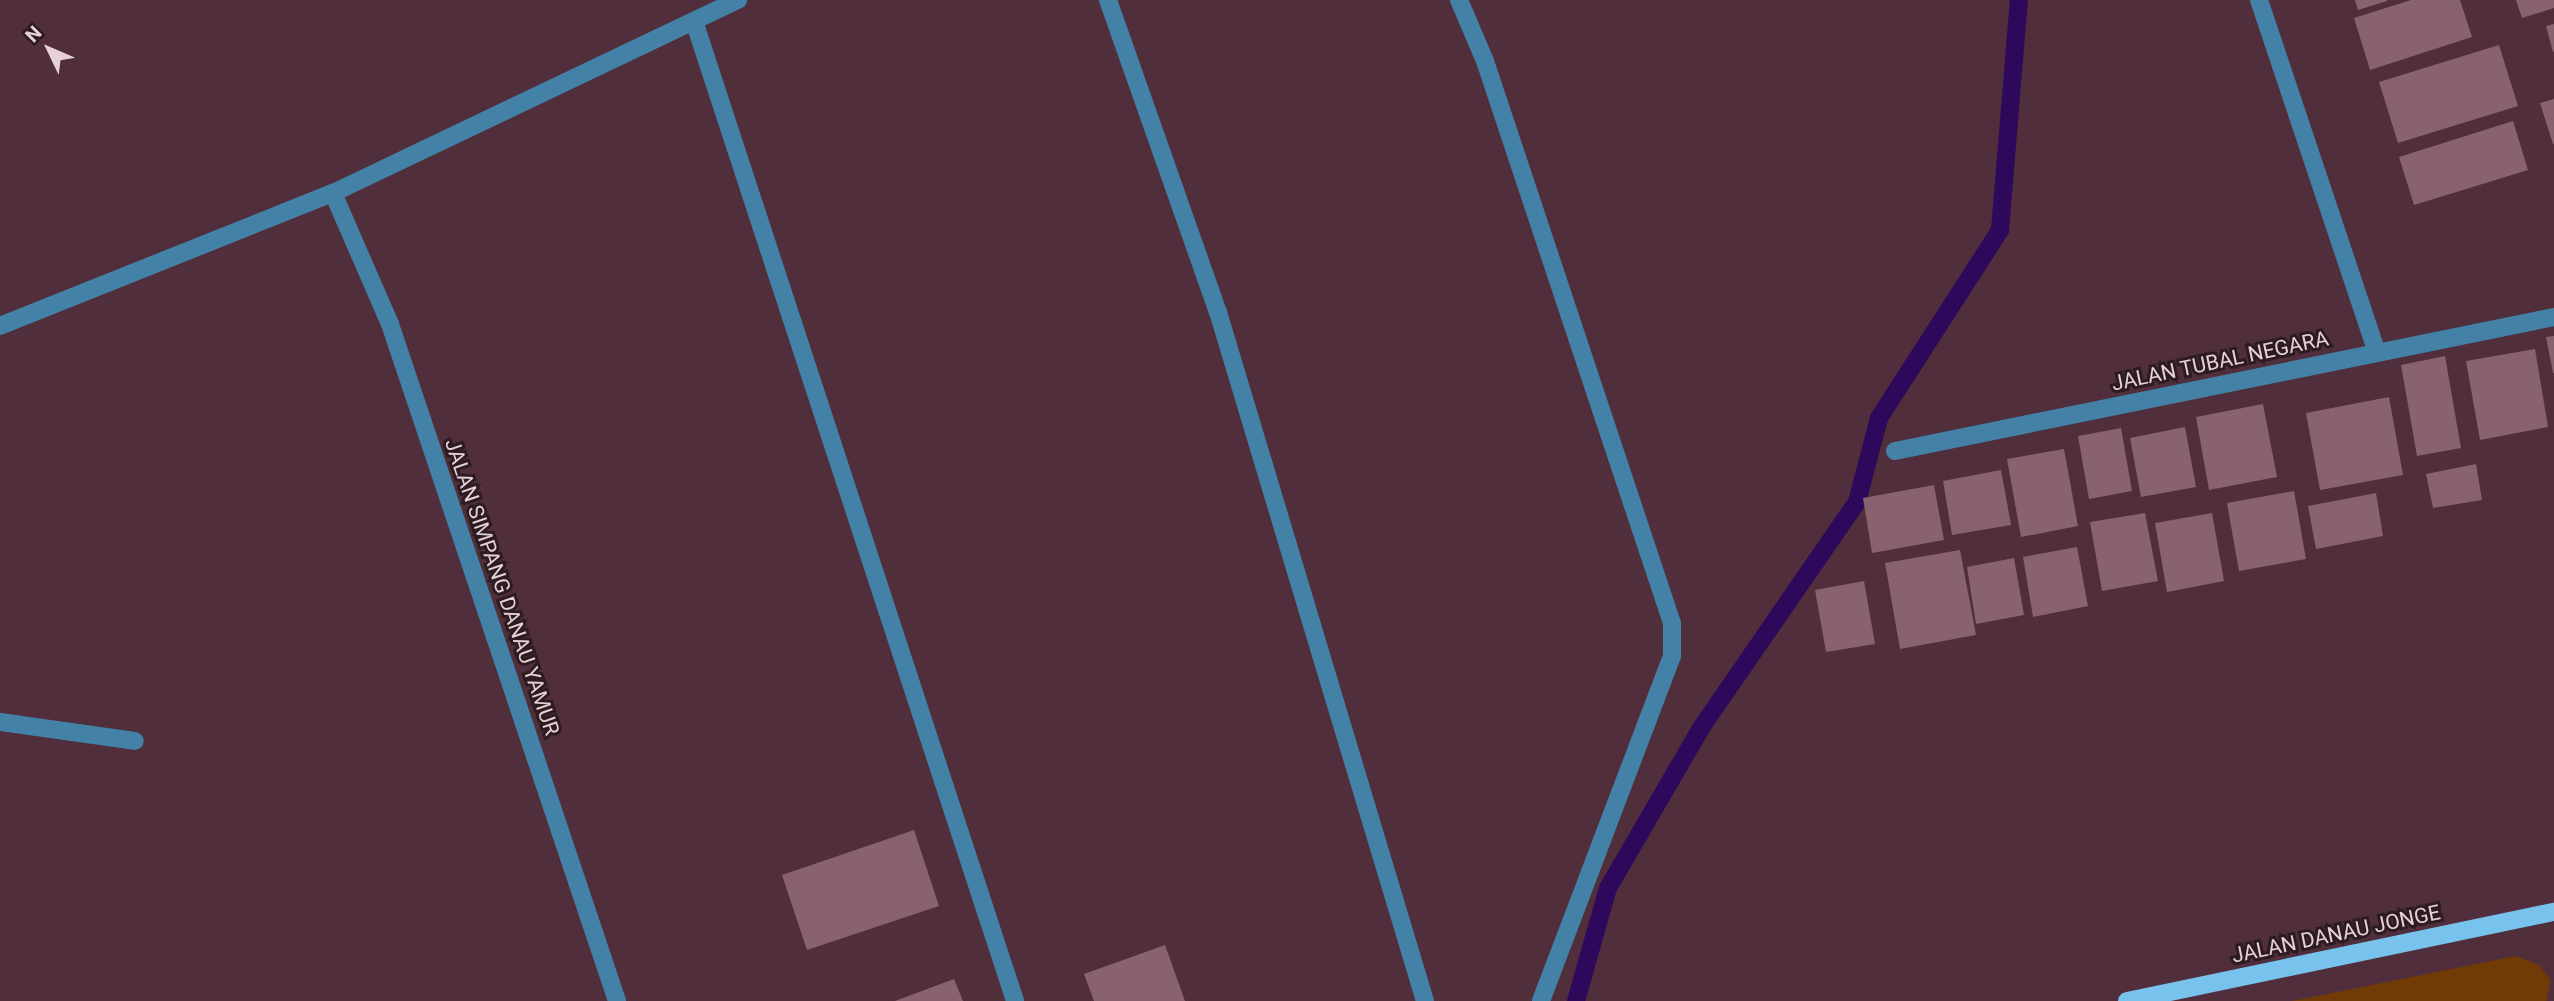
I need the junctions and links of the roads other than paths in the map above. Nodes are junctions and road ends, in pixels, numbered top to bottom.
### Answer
1 (738, 0) edge
2 (1108, 0) edge
3 (1459, 0) edge
4 (2259, 0) edge
5 (695, 24) junction
6 (333, 193) junction
7 (2554, 317) edge
8 (1, 321) edge
9 (2377, 352) junction
10 (1895, 451) dead end
11 (0, 722) edge
12 (135, 741) dead end
13 (2554, 912) edge
14 (617, 1001) edge
15 (1015, 1001) edge
16 (1425, 1001) edge
17 (1541, 1001) edge
18 (2127, 1001) edge

1 - 5 street
2 - 16 street
3 - 17 street
4 - 9 street
5 - 6 street
5 - 15 street
6 - 8 street
6 - 14 street, JALAN SIMPANG DANAU YAMUR
7 - 9 street, JALAN TUBAL NEGARA
9 - 10 street, JALAN TUBAL NEGARA
11 - 12 street
13 - 18 main road, JALAN DANAU JONGE

